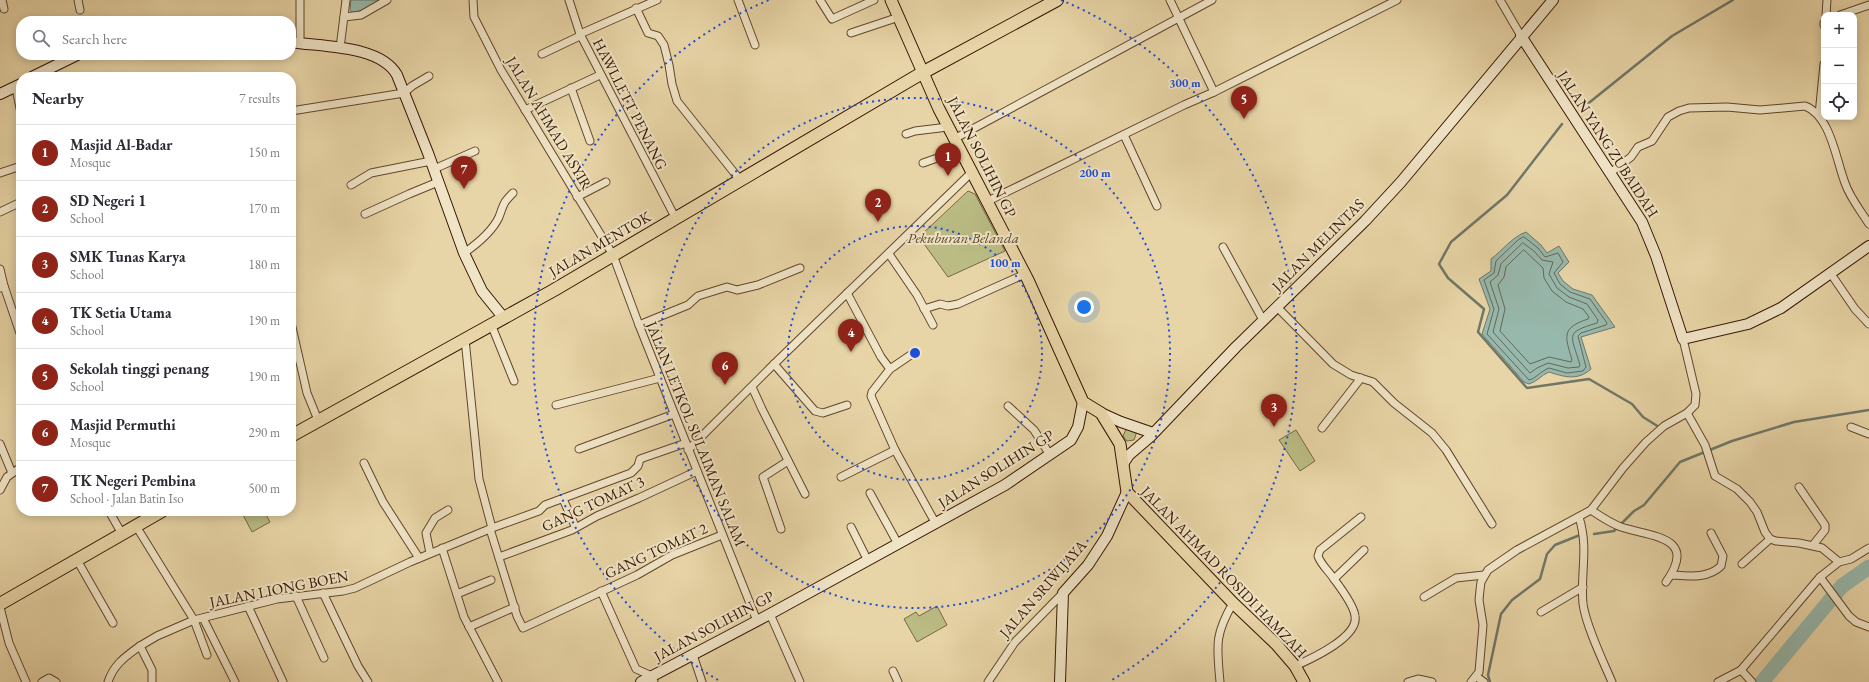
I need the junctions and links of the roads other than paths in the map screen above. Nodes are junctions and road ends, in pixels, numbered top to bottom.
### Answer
1 (2, 0) edge
2 (78, 0) edge
3 (300, 0) edge
4 (346, 0) edge
5 (388, 0) edge
6 (473, 0) edge
7 (569, 0) edge
8 (658, 0) edge
9 (738, 0) edge
10 (820, 0) edge
11 (874, 0) edge
12 (892, 0) edge
13 (1057, 0) edge
14 (1170, 0) edge
15 (1212, 0) edge
16 (1397, 0) edge
17 (1500, 0) edge
18 (1553, 0) edge
19 (1826, 0) edge
20 (1869, 5) edge
21 (636, 8) junction
22 (4, 9) dead end
23 (80, 10) dead end
24 (1826, 12) edge
25 (1849, 12) edge
26 (344, 17) junction
27 (899, 17) junction
28 (1179, 18) junction
29 (852, 33) dead end
30 (580, 35) junction
31 (1521, 36) junction
32 (296, 43) edge
33 (755, 45) dead end
34 (340, 48) junction
35 (542, 54) dead end
36 (66, 60) edge
37 (42, 72) edge
38 (922, 73) junction
39 (600, 75) junction
40 (429, 76) dead end
41 (1822, 84) edge
42 (16, 87) edge
43 (571, 88) junction
44 (1214, 92) junction
45 (404, 93) junction
46 (0, 94) edge
47 (296, 110) edge
48 (525, 110) junction
49 (1819, 114) junction
50 (948, 126) junction
51 (906, 134) dead end
52 (1124, 135) junction
53 (954, 139) junction
54 (590, 141) dead end
55 (960, 150) junction
56 (475, 152) dead end
57 (923, 163) dead end
58 (432, 165) junction
59 (16, 168) edge
60 (972, 172) junction
61 (0, 173) edge
62 (1610, 173) junction
63 (740, 180) junction
64 (438, 182) junction
65 (606, 182) dead end
66 (351, 185) dead end
67 (513, 193) dead end
68 (577, 197) junction
69 (988, 201) junction
70 (16, 204) edge
71 (1157, 206) dead end
72 (0, 212) edge
73 (365, 214) dead end
74 (676, 219) junction
75 (1869, 224) edge
76 (1869, 246) edge
77 (1223, 247) dead end
78 (464, 252) junction
79 (889, 254) junction
80 (613, 255) junction
81 (800, 268) dead end
82 (0, 269) edge
83 (1025, 274) junction
84 (1831, 274) junction
85 (2, 287) edge
86 (847, 293) junction
87 (1277, 307) junction
88 (924, 309) junction
89 (502, 317) junction
90 (1263, 320) junction
91 (16, 323) edge
92 (491, 324) junction
93 (1869, 324) edge
94 (639, 325) junction
95 (933, 325) dead end
96 (1683, 339) junction
97 (465, 340) junction
98 (296, 344) edge
99 (915, 352) dead end
100 (299, 356) junction
101 (296, 357) edge
102 (774, 364) junction
103 (890, 369) junction
104 (660, 378) junction
105 (1361, 378) junction
106 (514, 381) dead end
107 (752, 387) junction
108 (1083, 402) junction
109 (556, 405) dead end
110 (847, 405) dead end
111 (1008, 406) dead end
112 (1101, 413) junction
113 (1687, 413) junction
114 (674, 414) junction
115 (318, 420) junction
116 (1851, 427) dead end
117 (1322, 428) dead end
118 (296, 433) edge
119 (1153, 433) junction
120 (1869, 434) edge
121 (0, 444) edge
122 (687, 446) junction
123 (579, 449) dead end
124 (895, 450) junction
125 (1050, 455) junction
126 (788, 461) junction
127 (364, 464) dead end
128 (1123, 464) junction
129 (16, 470) edge
130 (697, 471) junction
131 (12, 473) junction
132 (841, 477) dead end
133 (1799, 487) dead end
134 (0, 490) edge
135 (870, 492) dead end
136 (1127, 492) junction
137 (805, 494) dead end
138 (563, 499) junction
139 (448, 510) dead end
140 (1591, 510) junction
141 (111, 516) edge
142 (153, 516) edge
143 (1361, 517) dead end
144 (1580, 518) junction
145 (936, 524) junction
146 (1492, 524) dead end
147 (136, 526) junction
148 (575, 526) junction
149 (851, 528) dead end
150 (491, 529) junction
151 (781, 529) dead end
152 (1712, 533) dead end
153 (122, 534) junction
154 (722, 535) junction
155 (1770, 539) junction
156 (898, 544) junction
157 (1813, 545) junction
158 (442, 548) junction
159 (1869, 548) edge
160 (1364, 550) dead end
161 (430, 553) junction
162 (499, 557) junction
163 (419, 558) junction
164 (78, 560) junction
165 (868, 561) junction
166 (1839, 562) junction
167 (1742, 564) dead end
168 (1484, 575) junction
169 (1671, 575) junction
170 (1820, 577) junction
171 (1334, 579) junction
172 (491, 580) dead end
173 (1666, 582) dead end
174 (1583, 588) junction
175 (601, 591) junction
176 (323, 593) junction
177 (1063, 593) junction
178 (457, 594) junction
179 (296, 596) junction
180 (1424, 597) dead end
181 (1233, 603) junction
182 (0, 606) edge
183 (248, 606) junction
184 (515, 607) junction
185 (1541, 612) dead end
186 (770, 614) junction
187 (203, 618) junction
188 (194, 620) junction
189 (757, 621) junction
190 (113, 623) dead end
191 (469, 627) junction
192 (1869, 627) edge
193 (140, 646) junction
194 (207, 655) dead end
195 (693, 655) junction
196 (324, 658) dead end
197 (1295, 666) junction
198 (1741, 670) junction
199 (893, 671) dead end
200 (653, 679) edge
201 (1474, 679) edge
202 (1750, 680) edge
203 (26, 682) edge
204 (42, 682) edge
205 (56, 682) edge
206 (108, 682) edge
207 (152, 682) edge
208 (235, 682) edge
209 (283, 682) edge
210 (368, 682) edge
211 (498, 682) edge
212 (642, 682) edge
213 (702, 682) edge
214 (800, 682) edge
215 (898, 682) edge
216 (988, 682) edge
217 (1060, 682) edge
218 (1220, 682) edge
219 (1304, 682) edge
220 (1408, 682) edge
221 (1432, 682) edge
222 (1484, 682) edge
223 (1612, 682) edge
224 (1718, 682) edge

1 - 22 street
2 - 23 street
3 - 32 street
4 - 26 street
5 - 26 street
6 - 48 street, JALAN AHMAD ASYIR
7 - 30 street
8 - 21 street, HAWLLETT PENANG
9 - 33 street
10 - 11 street
12 - 27 main road, JALAN SOLIHIN GP
13 - 38 highway, JALAN MENTOK
14 - 28 street
15 - 28 street
16 - 44 street
17 - 31 street, JALAN YANG ZUBAIDAH
18 - 31 main road, JALAN MELINTAS
19 - 24 street
20 - 25 street
21 - 30 street, HAWLLETT PENANG
21 - 63 street
26 - 34 street
27 - 29 street
27 - 38 main road, JALAN SOLIHIN GP
28 - 44 street
28 - 53 street
30 - 35 street
30 - 39 street, HAWLLETT PENANG
31 - 62 main road, JALAN YANG ZUBAIDAH
31 - 87 main road, JALAN MELINTAS
32 - 34 main road
34 - 45 main road
36 - 37 main road
38 - 50 main road, JALAN SOLIHIN GP
38 - 63 highway, JALAN MENTOK
39 - 43 street
39 - 74 street, HAWLLETT PENANG
40 - 45 street
41 - 49 street
42 - 46 main road
43 - 48 street
43 - 54 street
44 - 52 street
45 - 47 street
45 - 58 main road
48 - 68 street, JALAN AHMAD ASYIR
49 - 62 street
49 - 75 street
50 - 51 street
50 - 53 main road, JALAN SOLIHIN GP
52 - 69 street
52 - 71 street
53 - 55 main road, JALAN SOLIHIN GP
55 - 57 street
55 - 60 main road, JALAN SOLIHIN GP
56 - 58 street
58 - 64 main road
58 - 66 street
59 - 61 street
60 - 69 main road, JALAN SOLIHIN GP
60 - 79 street
62 - 96 main road, JALAN YANG ZUBAIDAH
63 - 74 highway, JALAN MENTOK
64 - 73 street
64 - 78 main road
65 - 68 street
67 - 78 street
68 - 80 street, JALAN AHMAD ASYIR
69 - 83 main road, JALAN SOLIHIN GP
70 - 72 street
74 - 80 highway, JALAN MENTOK
76 - 84 main road
77 - 90 street
78 - 89 main road
79 - 86 street
79 - 88 street
80 - 89 highway, JALAN MENTOK
80 - 94 street, JALAN LETKOL SULAIMAN SALAM
81 - 94 street
82 - 85 street
83 - 88 street
83 - 108 main road, JALAN SOLIHIN GP
84 - 93 street
84 - 96 main road
85 - 91 street
86 - 102 street
86 - 103 street
87 - 90 main road, JALAN MELINTAS
87 - 105 street
88 - 95 street
89 - 92 highway, JALAN MENTOK
90 - 119 main road, JALAN MELINTAS
92 - 97 highway, JALAN MENTOK
92 - 106 street
94 - 104 street, JALAN LETKOL SULAIMAN SALAM
96 - 113 street
97 - 115 highway, JALAN MENTOK
97 - 150 street
98 - 100 street
99 - 103 street
100 - 101 street
100 - 115 street
102 - 107 street
102 - 110 street
103 - 124 street
104 - 109 street
104 - 114 street, JALAN LETKOL SULAIMAN SALAM
105 - 117 street
105 - 146 street
107 - 122 street
107 - 126 street
108 - 112 main road, JALAN AHMAD ROSIDI HAMZAH
108 - 125 main road, JALAN SOLIHIN GP
111 - 125 street
112 - 119 main road
112 - 128 main road, JALAN AHMAD ROSIDI HAMZAH
113 - 140 street
113 - 155 street
114 - 122 street, JALAN LETKOL SULAIMAN SALAM
114 - 123 street
115 - 118 highway, JALAN MENTOK
116 - 120 street
119 - 128 main road, JALAN MELINTAS
121 - 131 street
122 - 130 street, JALAN LETKOL SULAIMAN SALAM
122 - 138 street, JALAN LIONG BOEN
124 - 132 street
124 - 145 street
125 - 145 main road, JALAN SOLIHIN GP
126 - 137 street
126 - 151 street
127 - 163 street
128 - 136 main road, JALAN AHMAD ROSIDI HAMZAH
129 - 131 street
130 - 148 street, GANG TOMAT 3
130 - 154 street, JALAN LETKOL SULAIMAN SALAM
131 - 134 street
133 - 157 street
135 - 156 street
136 - 177 main road, JALAN SRIWIJAYA
136 - 181 main road, JALAN AHMAD ROSIDI HAMZAH
138 - 148 street
138 - 150 street, JALAN LIONG BOEN
139 - 161 street
140 - 144 street
140 - 169 street
141 - 153 street
142 - 147 highway
143 - 171 street
144 - 168 street
144 - 174 street
145 - 156 main road, JALAN SOLIHIN GP
147 - 153 highway
147 - 188 street, JALAN LIONG BOEN
148 - 162 street, GANG TOMAT 3
149 - 165 street
150 - 158 street, JALAN LIONG BOEN
150 - 162 street
152 - 169 street
153 - 164 highway
154 - 175 street, GANG TOMAT 2
154 - 189 street, JALAN LETKOL SULAIMAN SALAM
155 - 157 street
155 - 167 street
156 - 165 main road, JALAN SOLIHIN GP
157 - 166 street
158 - 161 street, JALAN LIONG BOEN
158 - 178 street
159 - 166 street
160 - 171 street
161 - 163 street, JALAN LIONG BOEN
162 - 184 street
163 - 176 street, JALAN LIONG BOEN
164 - 182 highway
164 - 190 street
165 - 186 main road, JALAN SOLIHIN GP
166 - 170 street
168 - 180 street
168 - 201 street
169 - 173 street
170 - 192 street
170 - 198 street
171 - 197 street
172 - 178 street
174 - 185 street
174 - 223 street
175 - 184 street, GANG TOMAT 2
175 - 200 street, GANG TOMAT 2
176 - 179 street, JALAN LIONG BOEN
176 - 210 street
177 - 216 street, JALAN SRIWIJAYA
177 - 217 main road
178 - 191 street
179 - 183 street, JALAN LIONG BOEN
179 - 196 street
181 - 197 main road, JALAN AHMAD ROSIDI HAMZAH
181 - 218 street
182 - 203 street
183 - 187 street, JALAN LIONG BOEN
183 - 209 street
184 - 191 street
186 - 189 main road, JALAN SOLIHIN GP
186 - 214 street
187 - 188 street, JALAN LIONG BOEN
187 - 208 street
188 - 193 street
188 - 194 street
189 - 195 main road, JALAN SOLIHIN GP
191 - 211 street
193 - 206 street
193 - 207 street
195 - 200 main road, JALAN SOLIHIN GP
195 - 213 street
197 - 219 main road, JALAN AHMAD ROSIDI HAMZAH
198 - 202 street
198 - 224 street
199 - 215 street
200 - 212 main road, JALAN SOLIHIN GP
201 - 222 street
204 - 205 street
220 - 221 street

